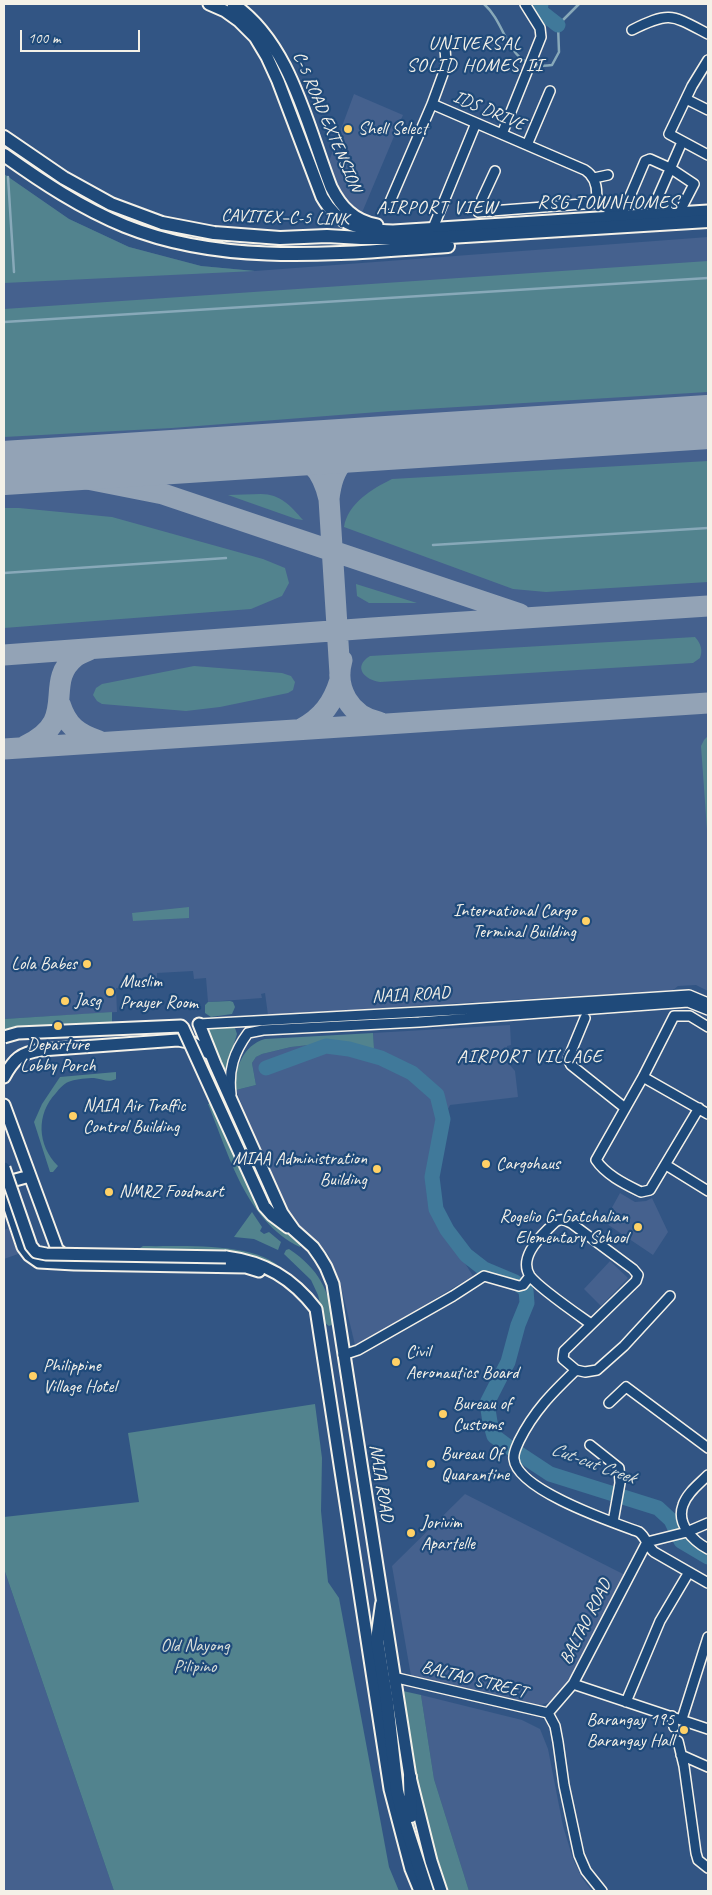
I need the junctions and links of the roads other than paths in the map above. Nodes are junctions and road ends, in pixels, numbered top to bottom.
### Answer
1 (209, 4) edge
2 (233, 4) edge
3 (525, 4) edge
4 (632, 30) dead end
5 (708, 34) edge
6 (445, 48) dead end
7 (708, 60) edge
8 (550, 92) dead end
9 (686, 99) junction
10 (432, 104) junction
11 (708, 110) edge
12 (476, 123) junction
13 (502, 134) junction
14 (4, 137) edge
15 (682, 142) junction
16 (527, 145) junction
17 (708, 154) edge
18 (4, 155) edge
19 (670, 168) junction
20 (495, 171) dead end
21 (608, 175) dead end
22 (594, 178) junction
23 (596, 203) junction
24 (388, 204) dead end
25 (708, 211) edge
26 (608, 213) junction
27 (679, 213) junction
28 (650, 215) junction
29 (708, 221) edge
30 (433, 228) junction
31 (708, 230) edge
32 (708, 1003) edge
33 (708, 1010) edge
34 (585, 1018) dead end
35 (199, 1024) junction
36 (131, 1025) junction
37 (708, 1027) edge
38 (49, 1029) junction
39 (4, 1031) edge
40 (4, 1037) edge
41 (178, 1040) junction
42 (132, 1044) junction
43 (41, 1050) junction
44 (210, 1054) junction
45 (4, 1077) edge
46 (643, 1077) junction
47 (232, 1102) junction
48 (4, 1105) edge
49 (625, 1108) junction
50 (698, 1108) junction
51 (708, 1114) edge
52 (666, 1165) junction
53 (4, 1168) edge
54 (30, 1176) junction
55 (4, 1183) edge
56 (4, 1190) edge
57 (708, 1191) edge
58 (294, 1230) junction
59 (74, 1264) junction
60 (280, 1275) junction
61 (530, 1276) junction
62 (670, 1296) dead end
63 (591, 1324) junction
64 (340, 1331) junction
65 (320, 1335) junction
66 (343, 1354) junction
67 (576, 1370) junction
68 (609, 1403) dead end
69 (590, 1445) dead end
70 (708, 1448) edge
71 (708, 1475) edge
72 (613, 1522) junction
73 (708, 1522) edge
74 (680, 1533) junction
75 (647, 1542) junction
76 (708, 1549) edge
77 (689, 1572) junction
78 (708, 1583) edge
79 (382, 1604) junction
80 (708, 1637) edge
81 (704, 1666) edge
82 (393, 1677) junction
83 (572, 1684) junction
84 (626, 1702) junction
85 (548, 1713) junction
86 (672, 1716) junction
87 (682, 1720) junction
88 (674, 1727) tunnel mouth
89 (708, 1729) edge
90 (678, 1741) tunnel mouth
91 (681, 1754) junction
92 (708, 1767) edge
93 (410, 1777) junction
94 (708, 1868) edge
95 (420, 1891) edge
96 (427, 1891) edge
97 (434, 1891) edge
98 (442, 1891) edge
99 (602, 1891) edge

1 - 30 main road, C-5 ROAD EXTENSION
2 - 30 main road, C-5 ROAD EXTENSION
3 - 13 street
4 - 5 street
6 - 10 street
7 - 9 street
8 - 16 street
9 - 11 street
9 - 15 street
10 - 12 street, IDS DRIVE
10 - 24 street, IDS DRIVE
12 - 13 street, IDS DRIVE
12 - 30 street
13 - 16 street, IDS DRIVE
14 - 29 highway, CAVITEX–C-5 LINK
15 - 17 street
15 - 19 street
16 - 22 street, IDS DRIVE
18 - 31 highway, CAVITEX–C-5 LINK
19 - 26 street
19 - 27 street
19 - 28 street
20 - 23 street
21 - 22 street
22 - 23 street
23 - 26 street
25 - 27 main road
26 - 28 main road
26 - 30 main road
27 - 28 main road
32 - 35 street, NAIA ROAD
33 - 47 street, NAIA ROAD
34 - 49 street
35 - 36 main road
35 - 41 main road
35 - 44 main road, NAIA ROAD
36 - 38 main road
36 - 42 main road
37 - 46 street
38 - 39 main road
38 - 43 main road
40 - 58 main road, bridge
41 - 42 main road
41 - 44 main road
42 - 43 main road
43 - 45 main road
44 - 47 main road, NAIA ROAD
46 - 49 street
46 - 50 street
47 - 58 main road, NAIA ROAD
48 - 54 main road
49 - 52 street
50 - 51 street
50 - 52 street
52 - 57 street
53 - 60 main road, bridge
54 - 55 main road
54 - 59 main road
56 - 59 main road
58 - 64 main road, NAIA ROAD
59 - 60 main road
60 - 65 main road
61 - 63 street
61 - 63 street
61 - 66 street
62 - 67 street
63 - 67 street
64 - 65 main road
64 - 66 main road, NAIA ROAD
65 - 95 main road
66 - 79 main road, NAIA ROAD
67 - 72 street
68 - 70 street
69 - 72 street
71 - 74 street
72 - 75 street
73 - 74 street
74 - 75 street
74 - 76 street
75 - 77 street
75 - 83 street, BALTAO ROAD
77 - 78 street
77 - 84 street
79 - 82 main road, NAIA ROAD
79 - 96 highway
80 - 81 street
81 - 87 street
82 - 85 street, BALTAO STREET
82 - 93 main road, NAIA ROAD
83 - 84 street
83 - 85 street, BALTAO ROAD
84 - 86 street
85 - 99 street
86 - 87 street
86 - 88 street
87 - 89 street
90 - 91 street
91 - 92 street
91 - 94 street
93 - 97 highway
93 - 98 main road, NAIA ROAD

